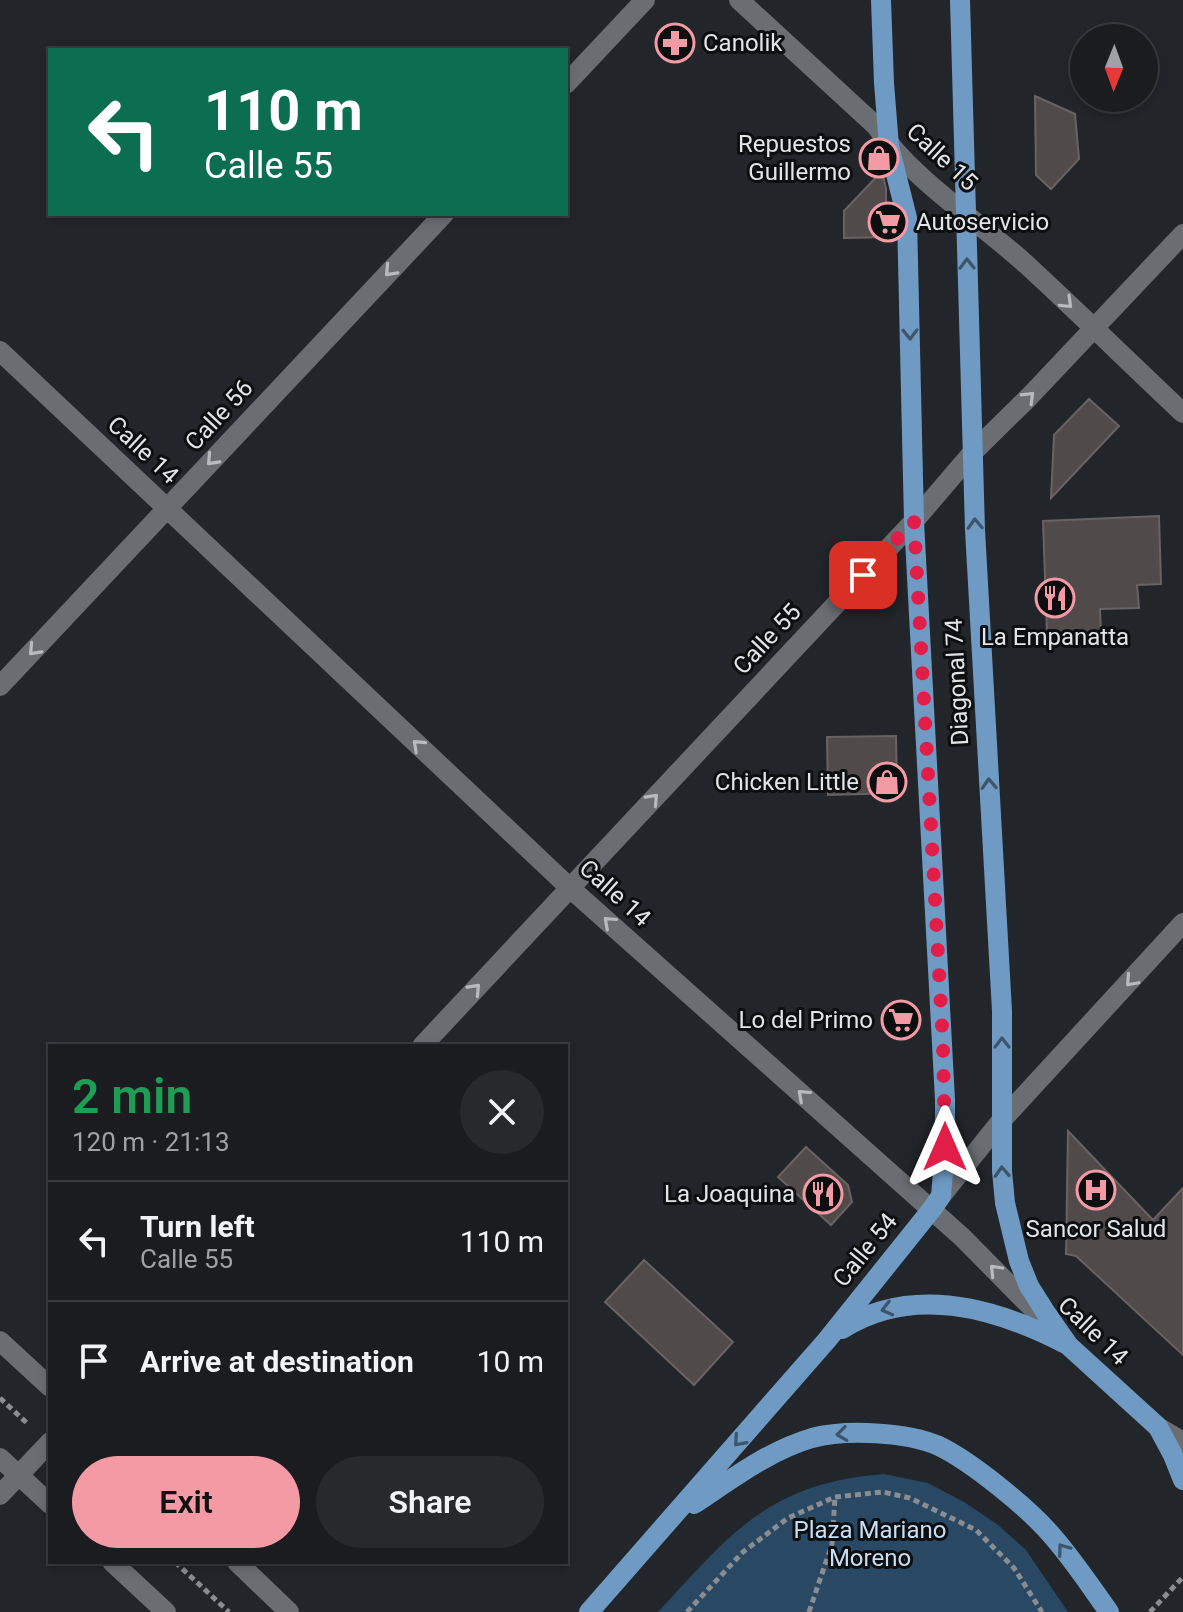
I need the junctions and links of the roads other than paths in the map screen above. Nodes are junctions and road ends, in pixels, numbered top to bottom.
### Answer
1 (645, 0) edge
2 (739, 0) edge
3 (881, 0) edge
4 (960, 0) edge
5 (568, 82) edge
6 (889, 146) junction
7 (966, 215) junction
8 (442, 216) edge
9 (1183, 234) edge
10 (1093, 329) junction
11 (0, 351) edge
12 (1183, 413) edge
13 (973, 452) junction
14 (167, 508) junction
15 (914, 521) junction
16 (0, 686) edge
17 (570, 888) junction
18 (1183, 923) edge
19 (424, 1044) edge
20 (1001, 1121) junction
21 (936, 1202) junction
22 (827, 1340) junction
23 (0, 1341) edge
24 (1069, 1346) junction
25 (48, 1385) edge
26 (1158, 1427) junction
27 (1183, 1442) edge
28 (48, 1444) edge
29 (0, 1458) edge
30 (19, 1475) junction
31 (1183, 1480) edge
32 (0, 1495) edge
33 (48, 1502) edge
34 (672, 1518) junction
35 (114, 1564) edge
36 (239, 1564) edge
37 (166, 1612) edge
38 (289, 1612) edge
39 (589, 1612) edge
40 (1109, 1612) edge

1 - 5 street
2 - 6 street, Calle 15
3 - 6 main road, Diagonal 74
4 - 7 main road, Diagonal 74
6 - 7 street, Calle 15
6 -> 15 main road, Diagonal 74
7 -> 10 street, Calle 15
13 -> 7 main road, Diagonal 74
8 -> 14 street, Calle 56
9 - 10 street, Calle 55
10 - 12 street, Calle 15
13 -> 10 street, Calle 55
11 - 14 street, Calle 14
13 - 15 street, Calle 55
20 -> 13 main road, Diagonal 74
14 -> 16 street, Calle 56
17 -> 14 street, Calle 14
17 -> 15 street, Calle 55
15 - 21 main road, Diagonal 74
19 -> 17 street, Calle 55
21 -> 17 street, Calle 14
18 -> 20 street, Calle 54
20 - 21 street, Calle 54
24 -> 20 main road, Diagonal 74
21 - 22 main road, Calle 54
24 -> 21 street, Calle 14
24 -> 22 main road
22 -> 34 main road, Calle 54
23 - 25 street
24 - 26 main road, Calle 14
26 - 27 street
26 - 31 main road, Calle 14
28 - 30 street
29 - 30 street
30 - 32 street
30 - 33 street
34 - 39 main road, Calle 54
40 -> 34 main road
35 - 37 street
36 - 38 street

